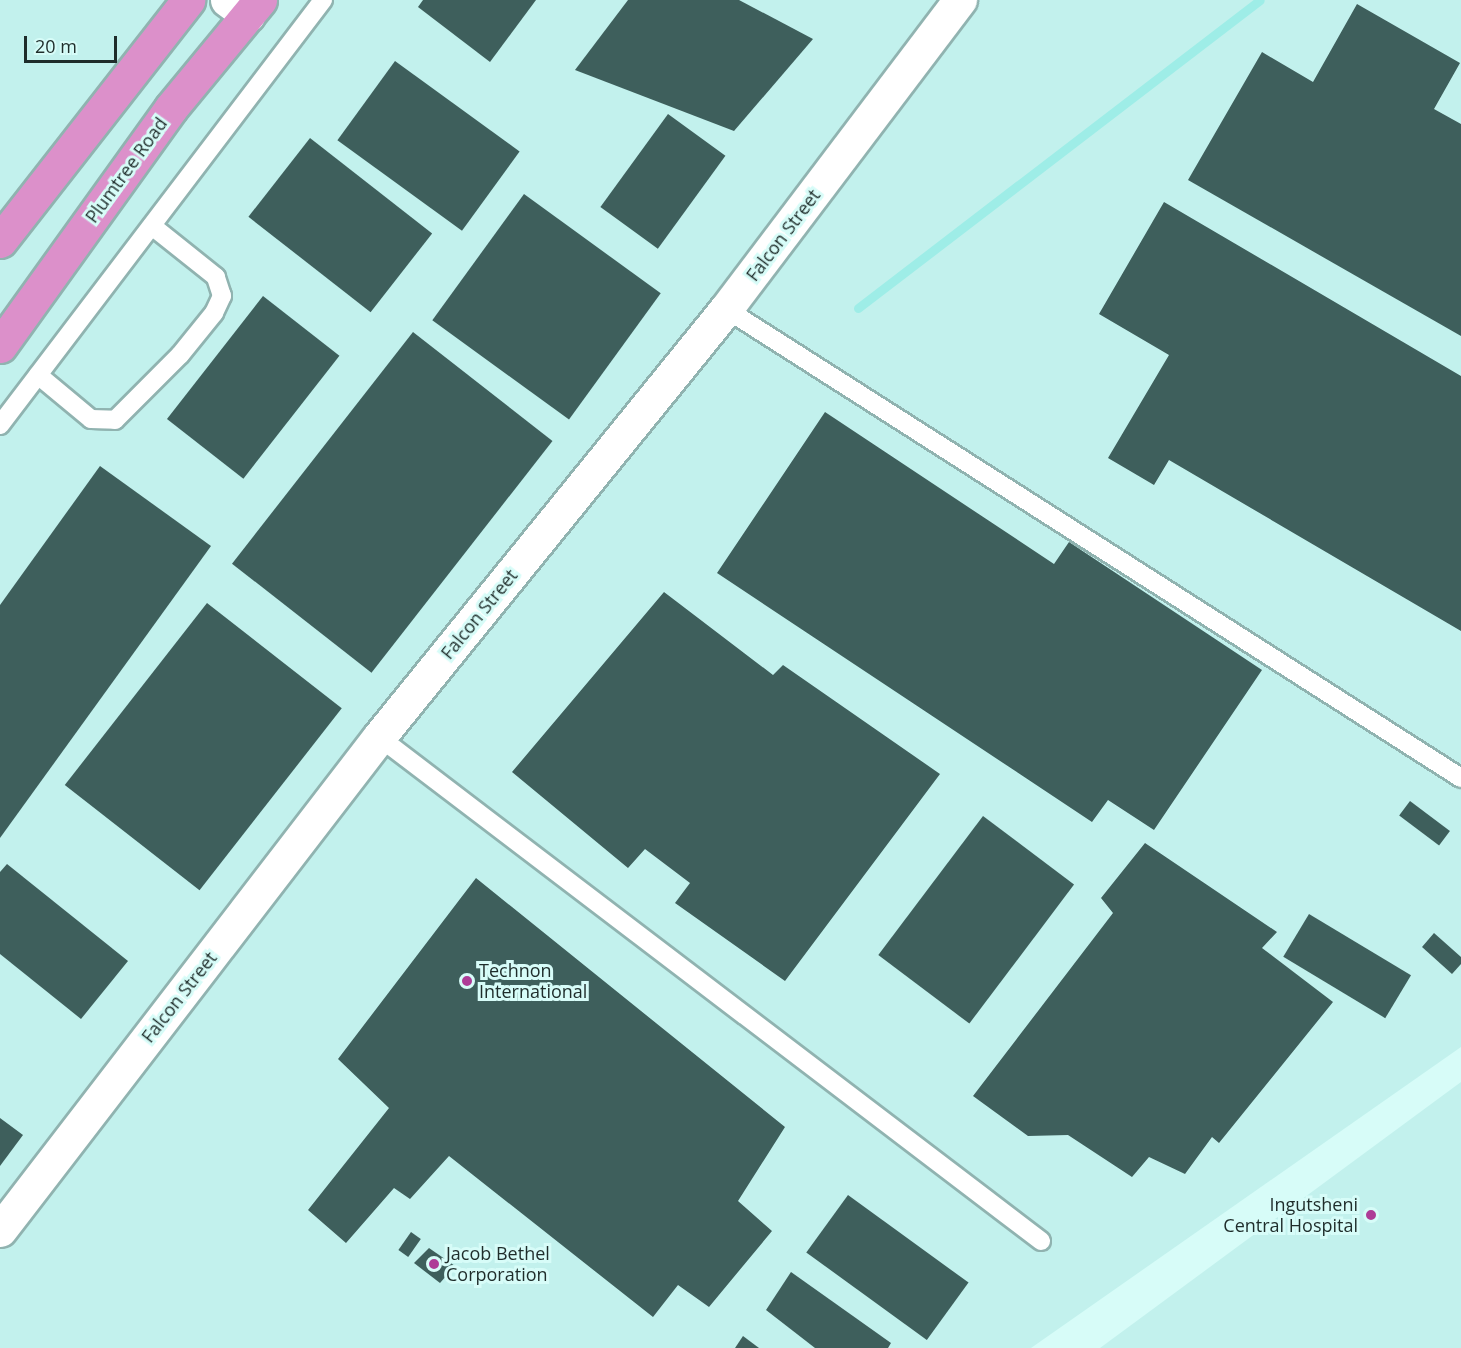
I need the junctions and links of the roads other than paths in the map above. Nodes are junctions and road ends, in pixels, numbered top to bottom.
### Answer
1 (188, 0) edge
2 (323, 0) edge
3 (960, 0) edge
4 (245, 5) edge
5 (152, 226) junction
6 (0, 241) edge
7 (726, 309) junction
8 (0, 346) edge
9 (38, 375) junction
10 (0, 425) edge
11 (379, 737) junction
12 (1461, 778) edge
13 (0, 1230) edge
14 (1041, 1241) dead end

1 - 6 highway
2 - 5 lane
3 - 7 street, Falcon Street
4 - 8 highway, Plumtree Road
5 - 9 lane
5 - 9 lane
7 - 11 street, Falcon Street
7 - 12 lane
9 - 10 lane
11 - 13 street, Falcon Street
11 - 14 lane

